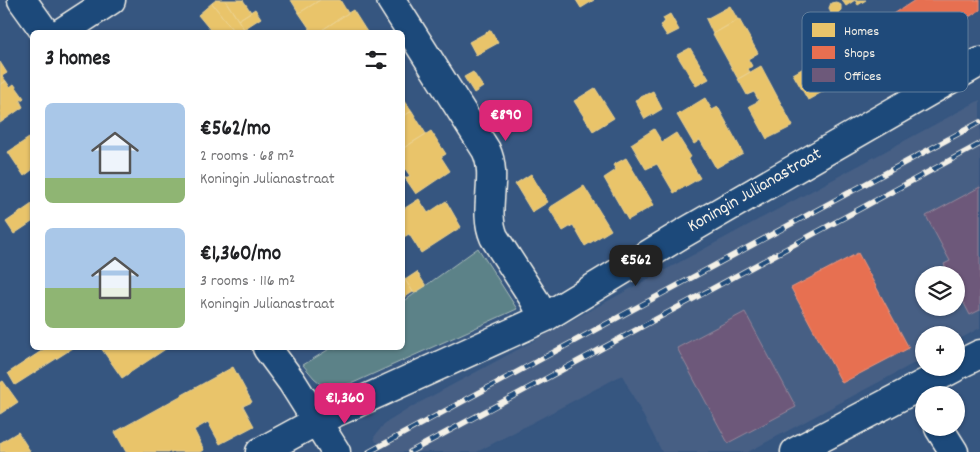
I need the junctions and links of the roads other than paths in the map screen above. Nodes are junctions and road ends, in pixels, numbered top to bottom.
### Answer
1 (22, 0) edge
2 (111, 0) edge
3 (390, 0) edge
4 (44, 30) edge
5 (65, 30) edge
6 (980, 62) edge
7 (968, 69) edge
8 (928, 92) edge
9 (544, 318) junction
10 (268, 350) edge
11 (980, 354) edge
12 (965, 362) edge
13 (943, 376) edge
14 (931, 386) edge
15 (915, 397) edge
16 (317, 421) junction
17 (944, 436) edge
18 (260, 452) edge
19 (336, 452) edge
20 (795, 452) edge
21 (954, 452) edge

1 - 4 street
2 - 5 street
3 - 9 street
6 - 7 street, Koningin Julianastraat
8 - 9 street, Koningin Julianastraat
9 - 16 street, Koningin Julianastraat
10 - 16 street
11 - 12 street
13 - 14 street
15 - 20 street
16 - 18 street, Koningin Julianastraat
16 - 19 street
17 - 21 street

